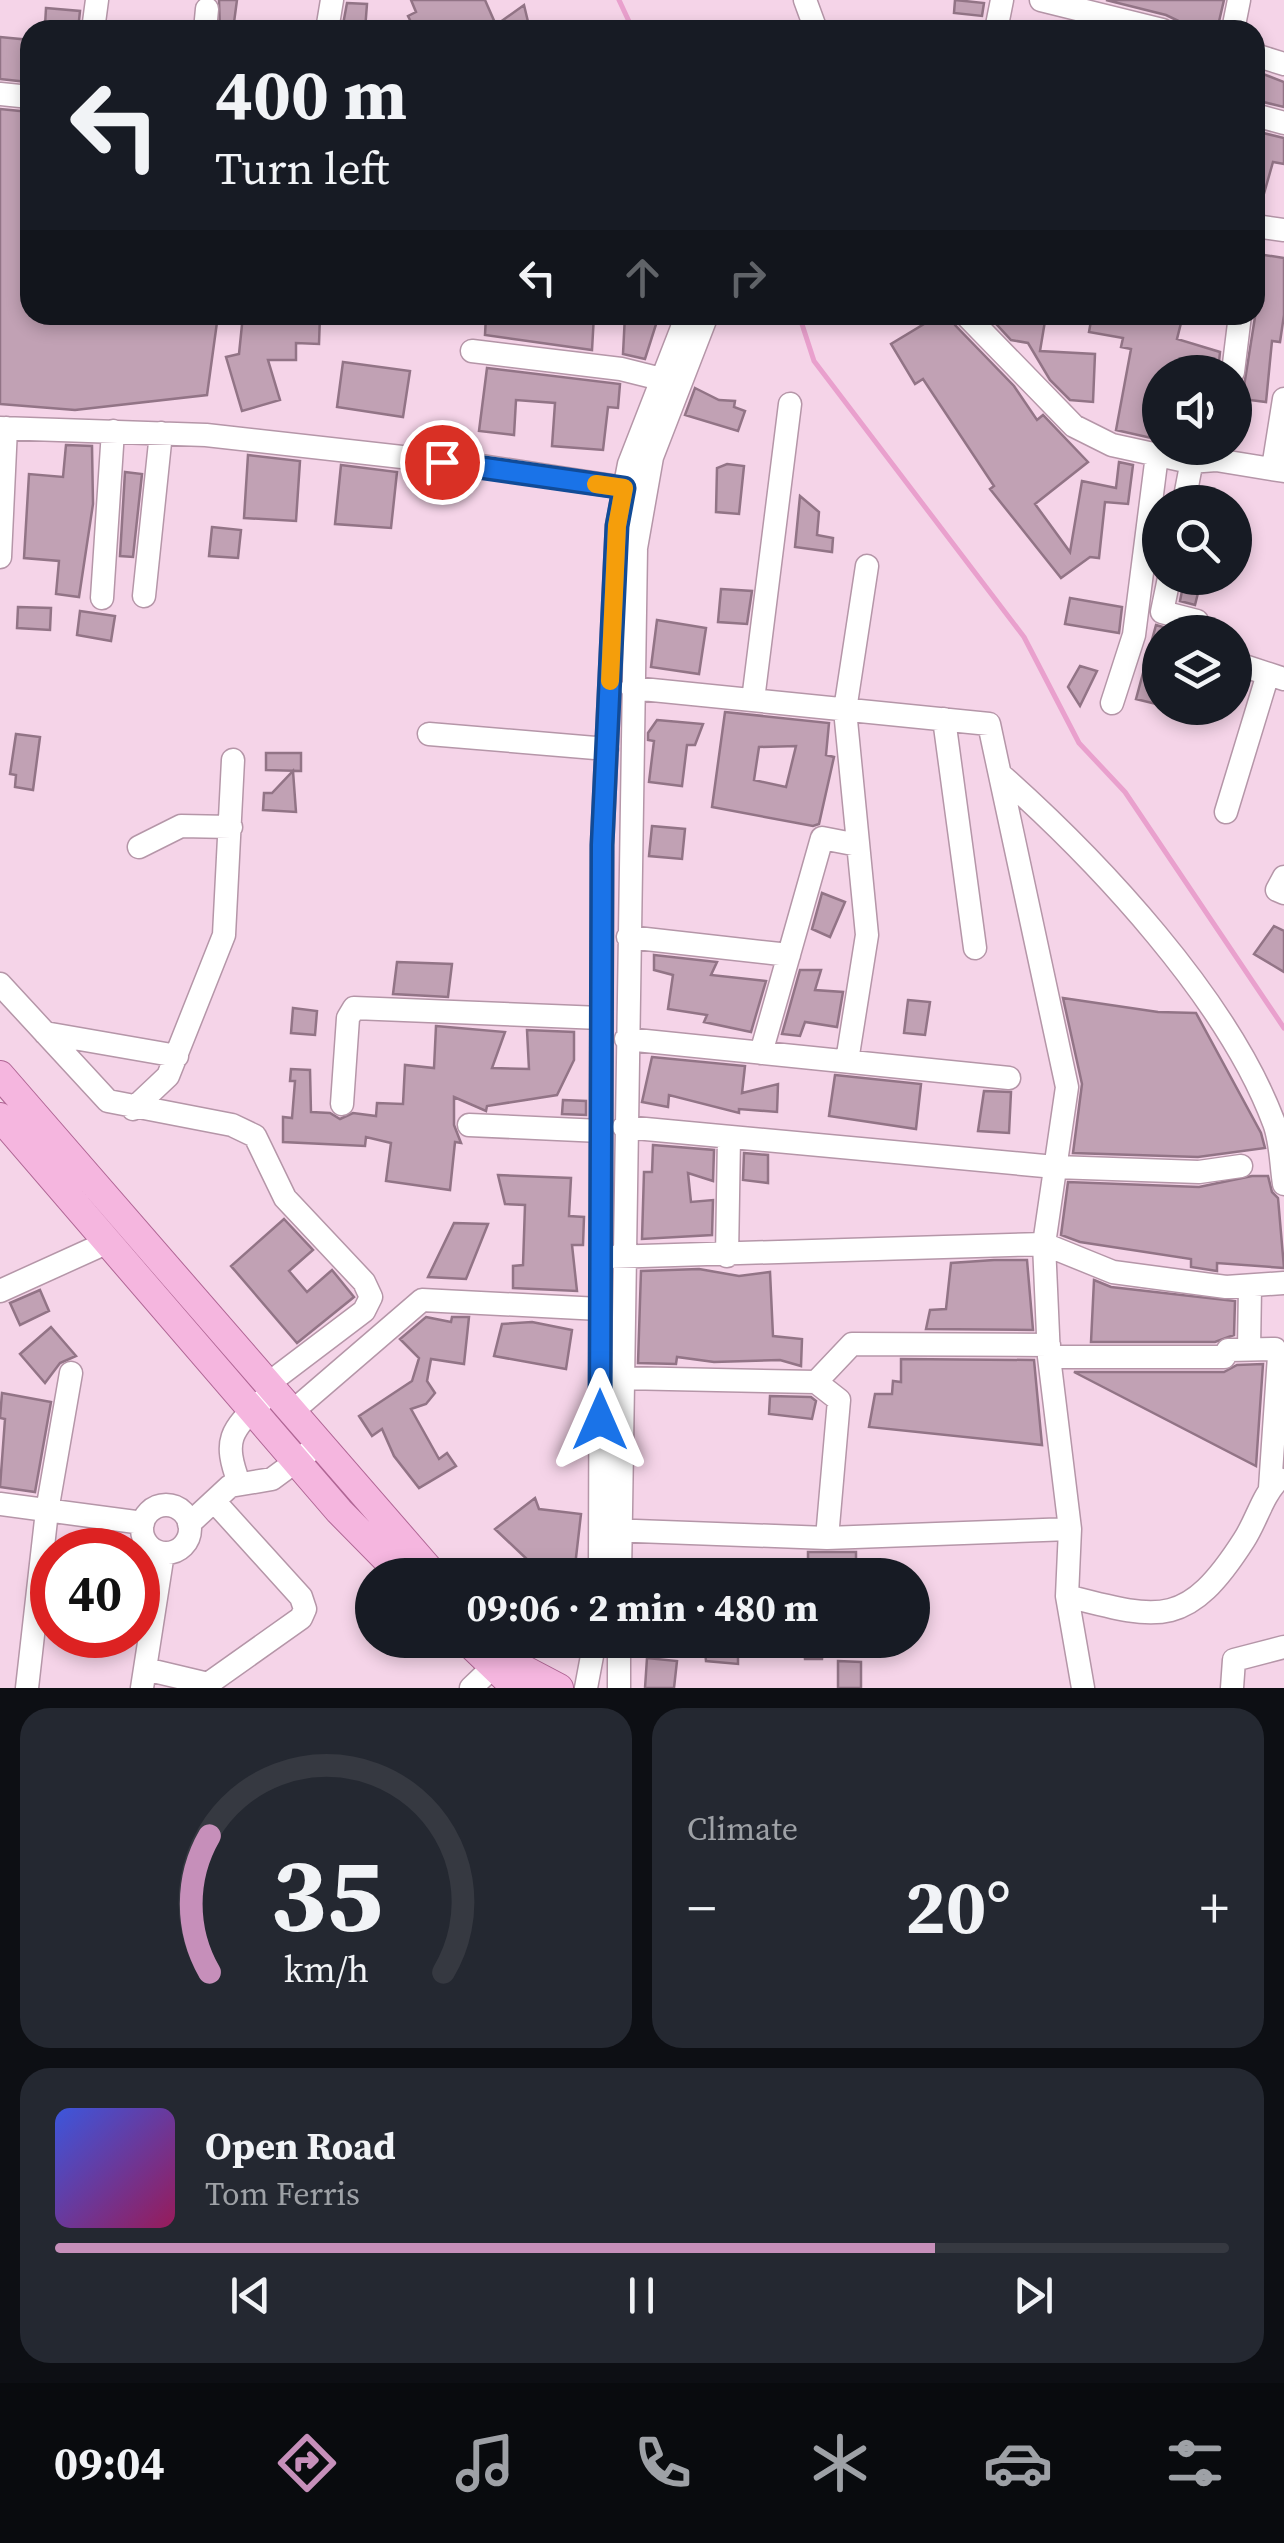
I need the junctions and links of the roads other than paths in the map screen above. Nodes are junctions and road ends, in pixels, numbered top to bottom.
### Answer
1 (1041, 0) edge
2 (1122, 20) edge
3 (682, 325) edge
4 (703, 325) edge
5 (976, 325) edge
6 (1239, 325) edge
7 (472, 351) dead end
8 (1234, 355) edge
9 (661, 379) junction
10 (1284, 399) edge
11 (790, 404) dead end
12 (3, 428) edge
13 (113, 431) junction
14 (161, 433) junction
15 (1142, 451) edge
16 (1252, 462) edge
17 (1156, 465) edge
18 (1278, 469) edge
19 (635, 490) junction
20 (0, 557) edge
21 (867, 566) dead end
22 (1166, 595) edge
23 (144, 596) dead end
24 (102, 598) dead end
25 (1174, 615) edge
26 (1252, 669) edge
27 (1276, 677) edge
28 (632, 688) junction
29 (752, 700) junction
30 (1112, 703) dead end
31 (845, 710) junction
32 (944, 719) junction
33 (429, 734) dead end
34 (607, 749) junction
35 (234, 760) dead end
36 (1000, 774) junction
37 (1226, 812) dead end
38 (231, 827) junction
39 (858, 846) junction
40 (139, 847) dead end
41 (1284, 877) edge
42 (1284, 893) edge
43 (628, 936) junction
44 (975, 948) dead end
45 (789, 955) junction
46 (0, 984) edge
47 (601, 1018) junction
48 (45, 1032) junction
49 (626, 1038) junction
50 (762, 1052) junction
51 (847, 1061) junction
52 (172, 1066) junction
53 (0, 1075) edge
54 (1009, 1078) dead end
55 (342, 1104) dead end
56 (133, 1109) junction
57 (0, 1117) edge
58 (184, 1118) junction
59 (469, 1125) dead end
60 (624, 1127) junction
61 (600, 1131) junction
62 (729, 1137) junction
63 (1242, 1166) dead end
64 (1055, 1167) junction
65 (1284, 1184) edge
66 (106, 1243) junction
67 (1044, 1244) junction
68 (727, 1256) junction
69 (611, 1257) junction
70 (1284, 1284) edge
71 (1250, 1287) junction
72 (0, 1292) edge
73 (600, 1310) junction
74 (1249, 1350) junction
75 (1049, 1352) junction
76 (71, 1373) dead end
77 (622, 1378) junction
78 (816, 1382) junction
79 (271, 1387) junction
80 (252, 1410) junction
81 (293, 1412) junction
82 (320, 1442) junction
83 (296, 1462) junction
84 (1277, 1481) edge
85 (239, 1483) junction
86 (214, 1501) junction
87 (0, 1504) edge
88 (47, 1511) junction
89 (143, 1523) junction
90 (189, 1524) junction
91 (1070, 1529) junction
92 (610, 1530) junction
93 (827, 1538) junction
94 (162, 1552) junction
95 (386, 1558) edge
96 (419, 1558) edge
97 (604, 1558) edge
98 (616, 1558) edge
99 (1067, 1596) junction
100 (1284, 1647) edge
101 (591, 1658) edge
102 (619, 1658) edge
103 (505, 1673) edge
104 (143, 1679) edge
105 (26, 1688) edge
106 (471, 1688) edge
107 (560, 1688) edge
108 (586, 1688) edge
109 (619, 1688) edge
110 (1083, 1688) edge
111 (1232, 1688) edge

1 - 2 street
3 - 9 street
4 - 19 street
5 - 15 street
6 - 8 street
7 - 9 street
9 - 19 street
10 - 18 street
11 - 29 street
12 - 13 street
12 - 20 street
13 - 14 street
13 - 24 street
14 - 19 street
14 - 23 street
16 - 18 street
17 - 30 street
19 - 28 street
19 - 34 street
21 - 31 street
22 - 25 street
26 - 27 street
27 - 37 street
28 - 29 street
28 - 43 street
29 - 31 street
31 - 32 street
31 - 39 street
32 - 36 street
32 - 44 street
33 - 34 street
34 - 47 street
35 - 38 street
36 - 64 street
36 - 65 street
38 - 40 street
38 - 52 street
39 - 45 street
39 - 51 street
41 - 42 street
43 - 45 street
43 - 49 street
45 - 50 street
46 - 48 street
47 - 55 street
47 - 61 street
48 - 52 street
48 - 56 street
49 - 50 street
49 - 60 street
50 - 51 street
51 - 54 street
52 - 56 street
52 - 58 street
53 - 79 main road
56 - 58 street
57 - 66 main road
58 - 79 street
59 - 61 street
60 - 62 street
60 - 69 street
61 - 69 street
62 - 64 street
62 - 68 street
63 - 64 street
64 - 67 street
66 - 72 street
66 - 80 main road
67 - 68 street
67 - 71 street
67 - 75 street
68 - 69 street
69 - 73 street
69 - 77 street
70 - 71 street
71 - 74 street
73 - 81 street
73 - 92 street
74 - 75 street
74 - 84 street
75 - 78 street
75 - 91 street
76 - 88 street
77 - 78 street
77 - 92 street
78 - 93 street
79 - 80 street
79 - 81 main road
80 - 83 main road
80 - 85 street
81 - 82 main road
82 - 83 street
82 - 96 main road
83 - 85 street
83 - 95 main road
84 - 99 street
85 - 86 street
86 - 90 street
86 - 104 street
87 - 88 street
88 - 89 street
88 - 105 street
89 - 90 street
89 - 94 street
90 - 94 street
91 - 93 street
91 - 99 street
92 - 93 street
92 - 97 street
92 - 98 street
94 - 104 street
99 - 110 street
100 - 111 street
101 - 108 street
102 - 109 street
103 - 106 street
103 - 107 main road

